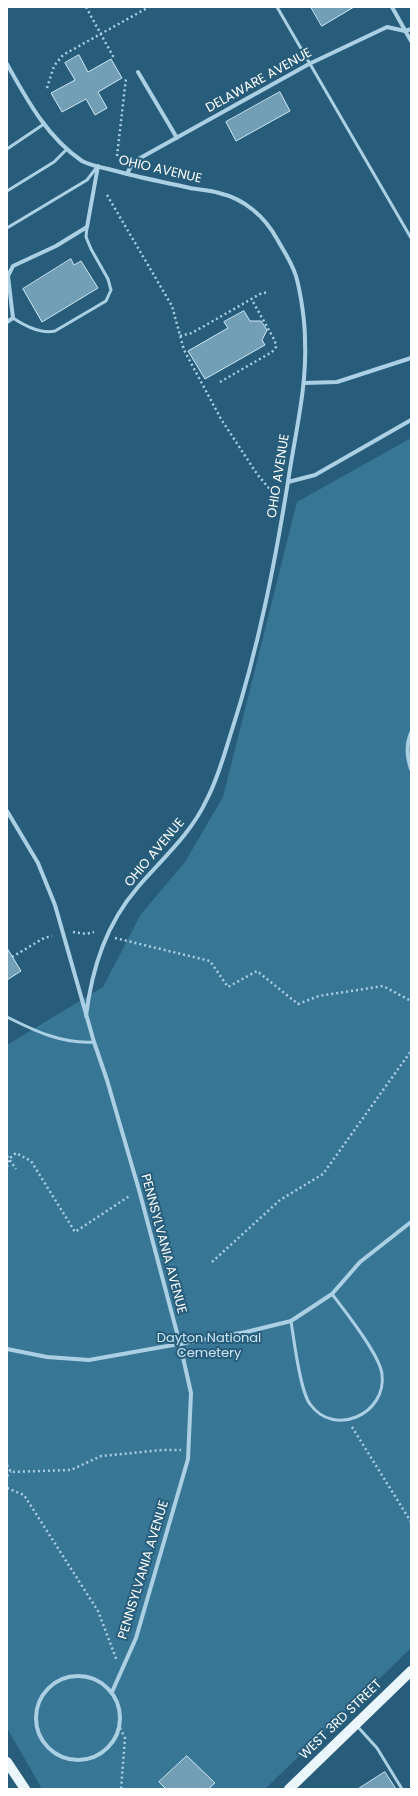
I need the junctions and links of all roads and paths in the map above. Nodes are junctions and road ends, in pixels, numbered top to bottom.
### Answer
1 (86, 7) edge
2 (149, 7) edge
3 (277, 7) edge
4 (392, 7) edge
5 (411, 29) edge
6 (405, 30) junction
7 (101, 34) junction
8 (411, 41) edge
9 (114, 58) dead end
10 (7, 64) edge
11 (309, 64) junction
12 (138, 72) dead end
13 (126, 78) dead end
14 (47, 88) dead end
15 (44, 124) junction
16 (176, 138) junction
17 (7, 149) edge
18 (67, 149) junction
19 (117, 156) dead end
20 (98, 166) junction
21 (127, 174) junction
22 (7, 191) edge
23 (107, 195) dead end
24 (87, 227) junction
25 (7, 228) edge
26 (411, 238) edge
27 (8, 275) edge
28 (268, 292) dead end
29 (252, 300) junction
30 (13, 318) junction
31 (7, 322) edge
32 (180, 336) junction
33 (411, 358) edge
34 (220, 382) dead end
35 (304, 383) junction
36 (411, 420) edge
37 (288, 482) junction
38 (272, 493) dead end
39 (411, 733) edge
40 (411, 769) edge
41 (7, 811) edge
42 (73, 932) dead end
43 (94, 932) dead end
44 (52, 936) dead end
45 (118, 939) dead end
46 (12, 957) dead end
47 (411, 1001) edge
48 (86, 1016) junction
49 (7, 1017) edge
50 (94, 1042) junction
51 (411, 1051) edge
52 (8, 1157) edge
53 (7, 1167) edge
54 (16, 1169) dead end
55 (138, 1190) junction
56 (411, 1222) edge
57 (212, 1262) dead end
58 (332, 1294) junction
59 (291, 1321) junction
60 (180, 1344) junction
61 (7, 1349) edge
62 (348, 1420) junction
63 (189, 1450) junction
64 (7, 1465) edge
65 (11, 1472) junction
66 (7, 1476) edge
67 (7, 1488) edge
68 (411, 1522) edge
69 (411, 1670) edge
70 (121, 1672) junction
71 (112, 1692) junction
72 (356, 1725) junction
73 (120, 1728) junction
74 (7, 1762) edge
75 (25, 1789) edge
76 (121, 1789) edge
77 (289, 1789) edge
78 (402, 1789) edge

1 - 7 path
2 - 7 path
3 - 11 lane
4 - 6 street
5 - 6 street, DELAWARE AVENUE
6 - 8 street
6 - 11 street, DELAWARE AVENUE
7 - 9 path
7 - 14 path
10 - 15 street, OHIO AVENUE
11 - 16 street, DELAWARE AVENUE
11 - 26 lane
12 - 16 street
13 - 19 path
15 - 17 lane
15 - 18 street, OHIO AVENUE
16 - 21 street, DELAWARE AVENUE
18 - 20 street, OHIO AVENUE
18 - 22 lane
20 - 21 street, OHIO AVENUE
20 - 24 street
20 - 25 lane
21 - 35 street, OHIO AVENUE
23 - 32 path
24 - 27 street
24 - 30 lane
27 - 30 street
28 - 29 path
29 - 32 path
29 - 34 path
30 - 31 street
32 - 38 path
33 - 35 street
35 - 37 street, OHIO AVENUE
36 - 37 street
37 - 48 street, OHIO AVENUE
39 - 40 street
41 - 48 street, PENNSYLVANIA AVENUE
42 - 43 path
44 - 46 path
45 - 47 path
48 - 50 street, PENNSYLVANIA AVENUE
49 - 50 lane
50 - 55 street, PENNSYLVANIA AVENUE
51 - 57 path
52 - 53 path
52 - 54 path
52 - 55 path
55 - 60 street, PENNSYLVANIA AVENUE
56 - 58 street
58 - 59 street
58 - 62 lane
59 - 60 street
59 - 62 lane
60 - 61 street
60 - 63 street, PENNSYLVANIA AVENUE
62 - 68 path
63 - 65 path
63 - 70 street, PENNSYLVANIA AVENUE
64 - 65 path
65 - 66 path
67 - 70 path
69 - 72 main road, WEST 3RD STREET
70 - 71 street, PENNSYLVANIA AVENUE
71 - 73 street
71 - 73 street
72 - 77 main road, WEST 3RD STREET
72 - 78 lane
73 - 76 path
74 - 75 main road

